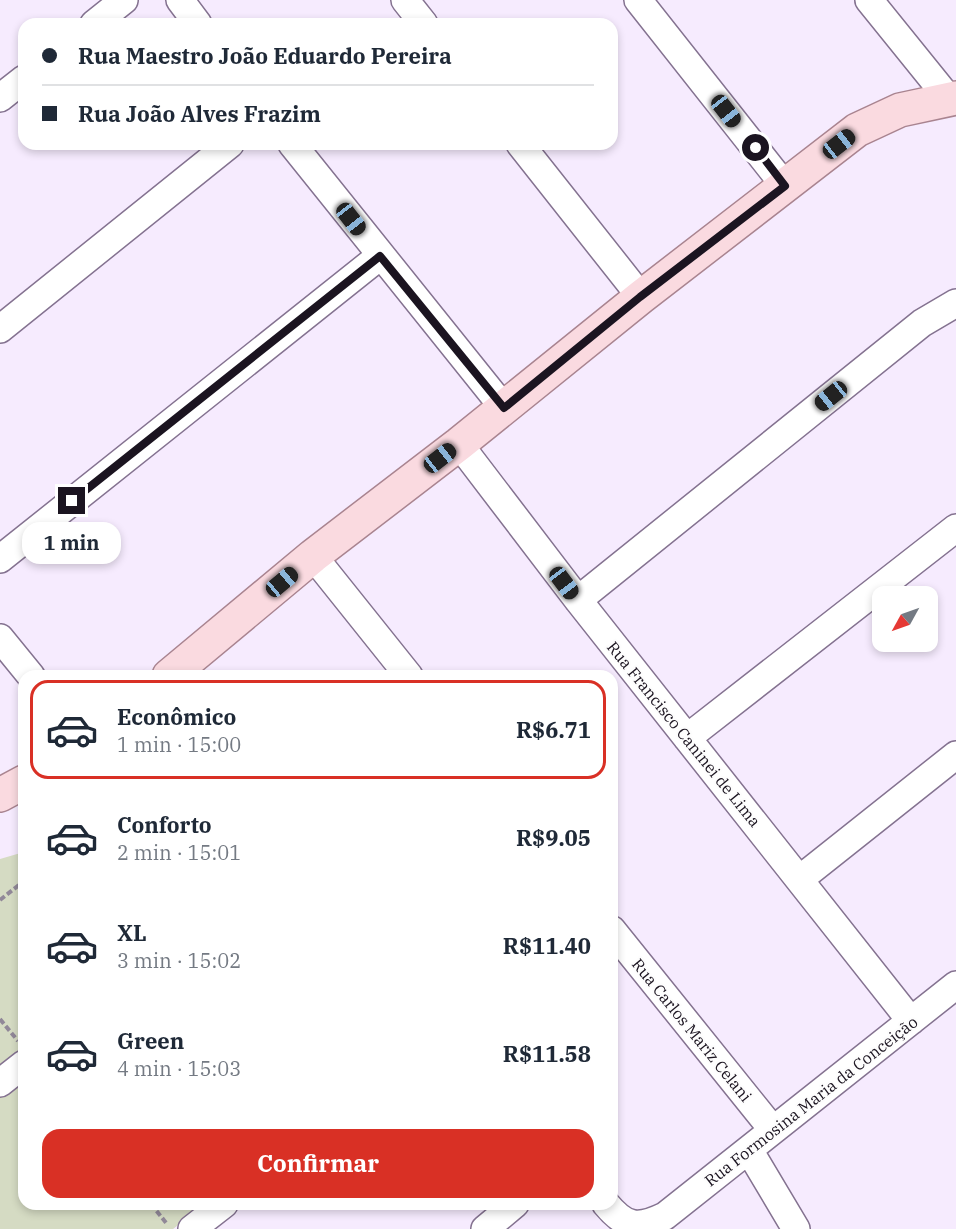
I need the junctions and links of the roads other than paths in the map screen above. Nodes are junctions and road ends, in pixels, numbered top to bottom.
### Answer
1 (124, 0) edge
2 (180, 0) edge
3 (405, 0) edge
4 (638, 0) edge
5 (869, 0) edge
6 (102, 18) edge
7 (194, 18) edge
8 (419, 18) edge
9 (18, 84) edge
10 (0, 98) edge
11 (953, 99) edge
12 (224, 150) edge
13 (297, 150) edge
14 (525, 150) edge
15 (785, 186) junction
16 (380, 256) junction
17 (640, 297) junction
18 (956, 303) edge
19 (0, 329) edge
20 (504, 408) junction
21 (459, 444) junction
22 (956, 528) edge
23 (313, 556) junction
24 (0, 559) edge
25 (578, 600) junction
26 (0, 638) edge
27 (26, 670) edge
28 (180, 670) edge
29 (404, 670) edge
30 (687, 738) junction
31 (956, 755) edge
32 (18, 785) edge
33 (0, 795) edge
34 (800, 879) junction
35 (618, 938) edge
36 (956, 985) edge
37 (911, 1022) junction
38 (18, 1069) edge
39 (0, 1083) edge
40 (772, 1130) junction
41 (749, 1150) junction
42 (216, 1210) edge
43 (507, 1210) edge
44 (613, 1210) edge
45 (192, 1229) edge
46 (485, 1229) edge
47 (796, 1229) edge

1 - 6 street
2 - 7 street
3 - 8 street
4 - 15 street
5 - 11 street
9 - 10 street
11 - 15 main road
12 - 19 street
13 - 16 street
14 - 17 street
15 - 17 main road
16 - 20 street
16 - 24 street
17 - 20 main road
18 - 25 street
20 - 21 main road
21 - 23 main road
21 - 25 street, Rua Francisco Caninei de Lima
22 - 30 street
23 - 28 main road
23 - 29 street
25 - 30 street, Rua Francisco Caninei de Lima
26 - 27 street
30 - 34 street, Rua Francisco Caninei de Lima
31 - 34 street
32 - 33 main road
34 - 37 street, Rua Francisco Caninei de Lima
35 - 40 street, Rua Carlos Mariz Celani
36 - 37 street, Rua Formosina Maria da Conceição
37 - 40 street, Rua Formosina Maria da Conceição
38 - 39 street
40 - 41 street, Rua Formosina Maria da Conceição
41 - 44 street, Rua Formosina Maria da Conceição
41 - 47 street
42 - 45 street
43 - 46 street

